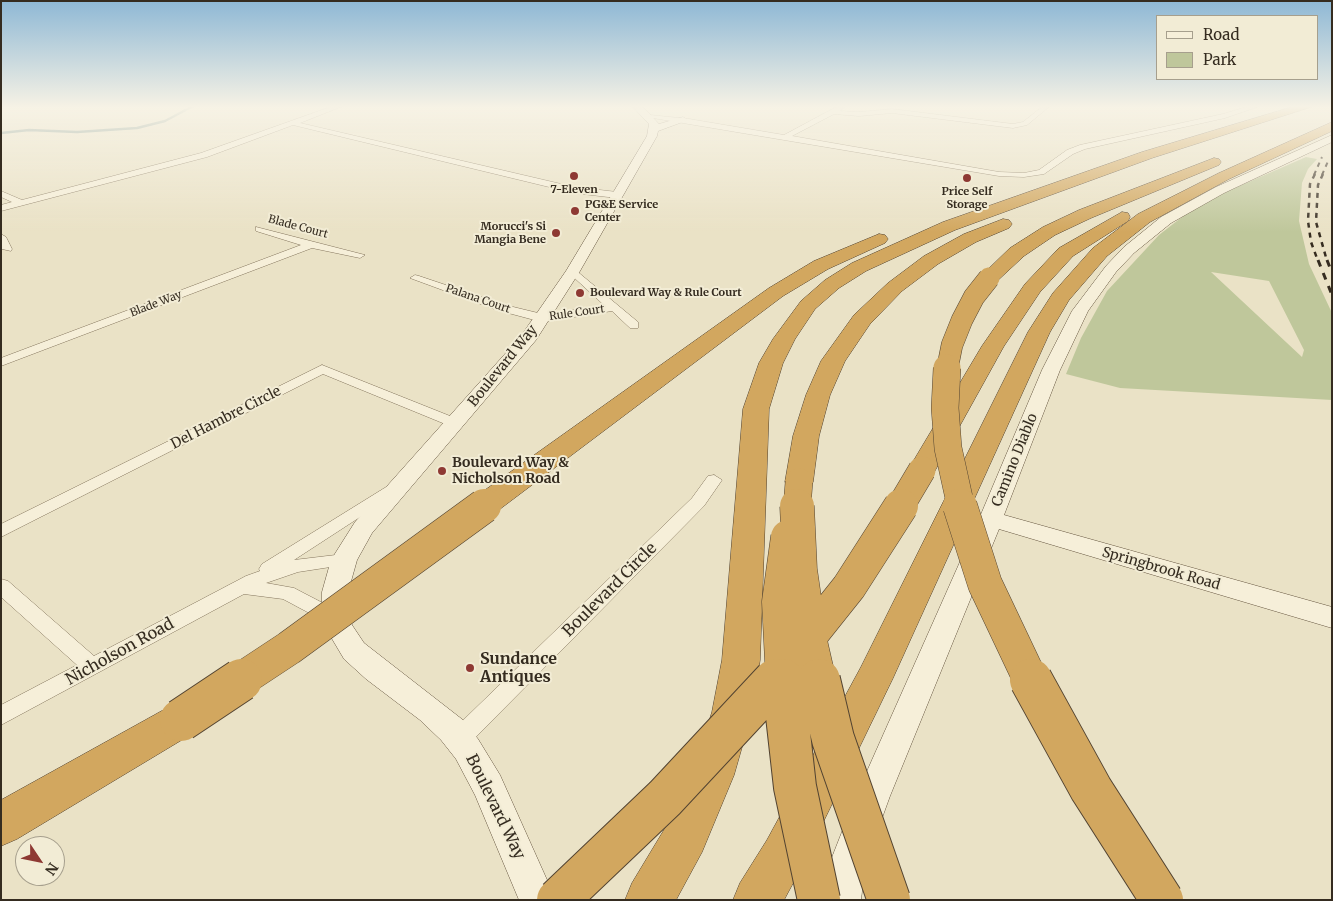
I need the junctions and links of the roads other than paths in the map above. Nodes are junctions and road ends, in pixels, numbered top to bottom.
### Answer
1 (223, 148) edge
2 (397, 148) edge
3 (640, 148) edge
4 (850, 148) edge
5 (1080, 148) edge
6 (1203, 148) edge
7 (1250, 148) edge
8 (1272, 148) edge
9 (1273, 148) edge
10 (1278, 148) edge
11 (1, 194) edge
12 (617, 195) junction
13 (22, 203) junction
14 (1, 208) edge
15 (1030, 208) junction
16 (259, 229) dead end
17 (1, 237) edge
18 (310, 245) junction
19 (7, 249) dead end
20 (360, 255) dead end
21 (572, 271) junction
22 (415, 278) dead end
23 (612, 308) junction
24 (542, 318) junction
25 (634, 326) dead end
26 (1, 362) edge
27 (455, 423) junction
28 (714, 480) dead end
29 (403, 481) junction
30 (799, 482) junction
31 (991, 519) junction
32 (1, 531) edge
33 (344, 560) junction
34 (1, 586) edge
35 (239, 587) junction
36 (1332, 618) edge
37 (336, 619) junction
38 (93, 667) junction
39 (1, 716) edge
40 (459, 738) junction
41 (1, 824) edge
42 (538, 900) edge
43 (558, 900) edge
44 (649, 900) edge
45 (757, 900) edge
46 (819, 900) edge
47 (842, 900) edge
48 (889, 900) edge
49 (1162, 900) edge

1 - 13 street
2 - 12 street
3 - 12 street, Boulevard Way
4 - 5 street
6 - 15 highway
7 - 49 highway, bridge
8 - 43 highway, bridge
9 - 45 highway
10 - 31 street, Camino Diablo
11 - 13 street
12 - 21 street, Boulevard Way
13 - 14 street
15 - 30 highway
15 - 41 highway, bridge
15 - 44 highway
16 - 18 street, Blade Court
17 - 19 street
18 - 20 street, Blade Court
18 - 26 street, Blade Way
21 - 23 street, Rule Court
21 - 24 street, Boulevard Way
22 - 24 street, Palana Court
23 - 24 street, Rule Court
23 - 25 street, Rule Court
24 - 27 street, Boulevard Way
27 - 29 street, Boulevard Way
27 - 32 street, Del Hambre Circle
28 - 40 street, Boulevard Circle
29 - 33 street, Boulevard Way
29 - 35 street, Nicholson Road
30 - 46 highway, bridge
30 - 48 highway, bridge
31 - 36 street, Springbrook Road
31 - 47 street, Camino Diablo
33 - 35 street, Nicholson Road
33 - 37 street, Boulevard Way
34 - 38 street
35 - 37 street
35 - 38 street, Nicholson Road
37 - 40 street, Boulevard Way
38 - 39 street, Nicholson Road
40 - 42 street, Boulevard Way

